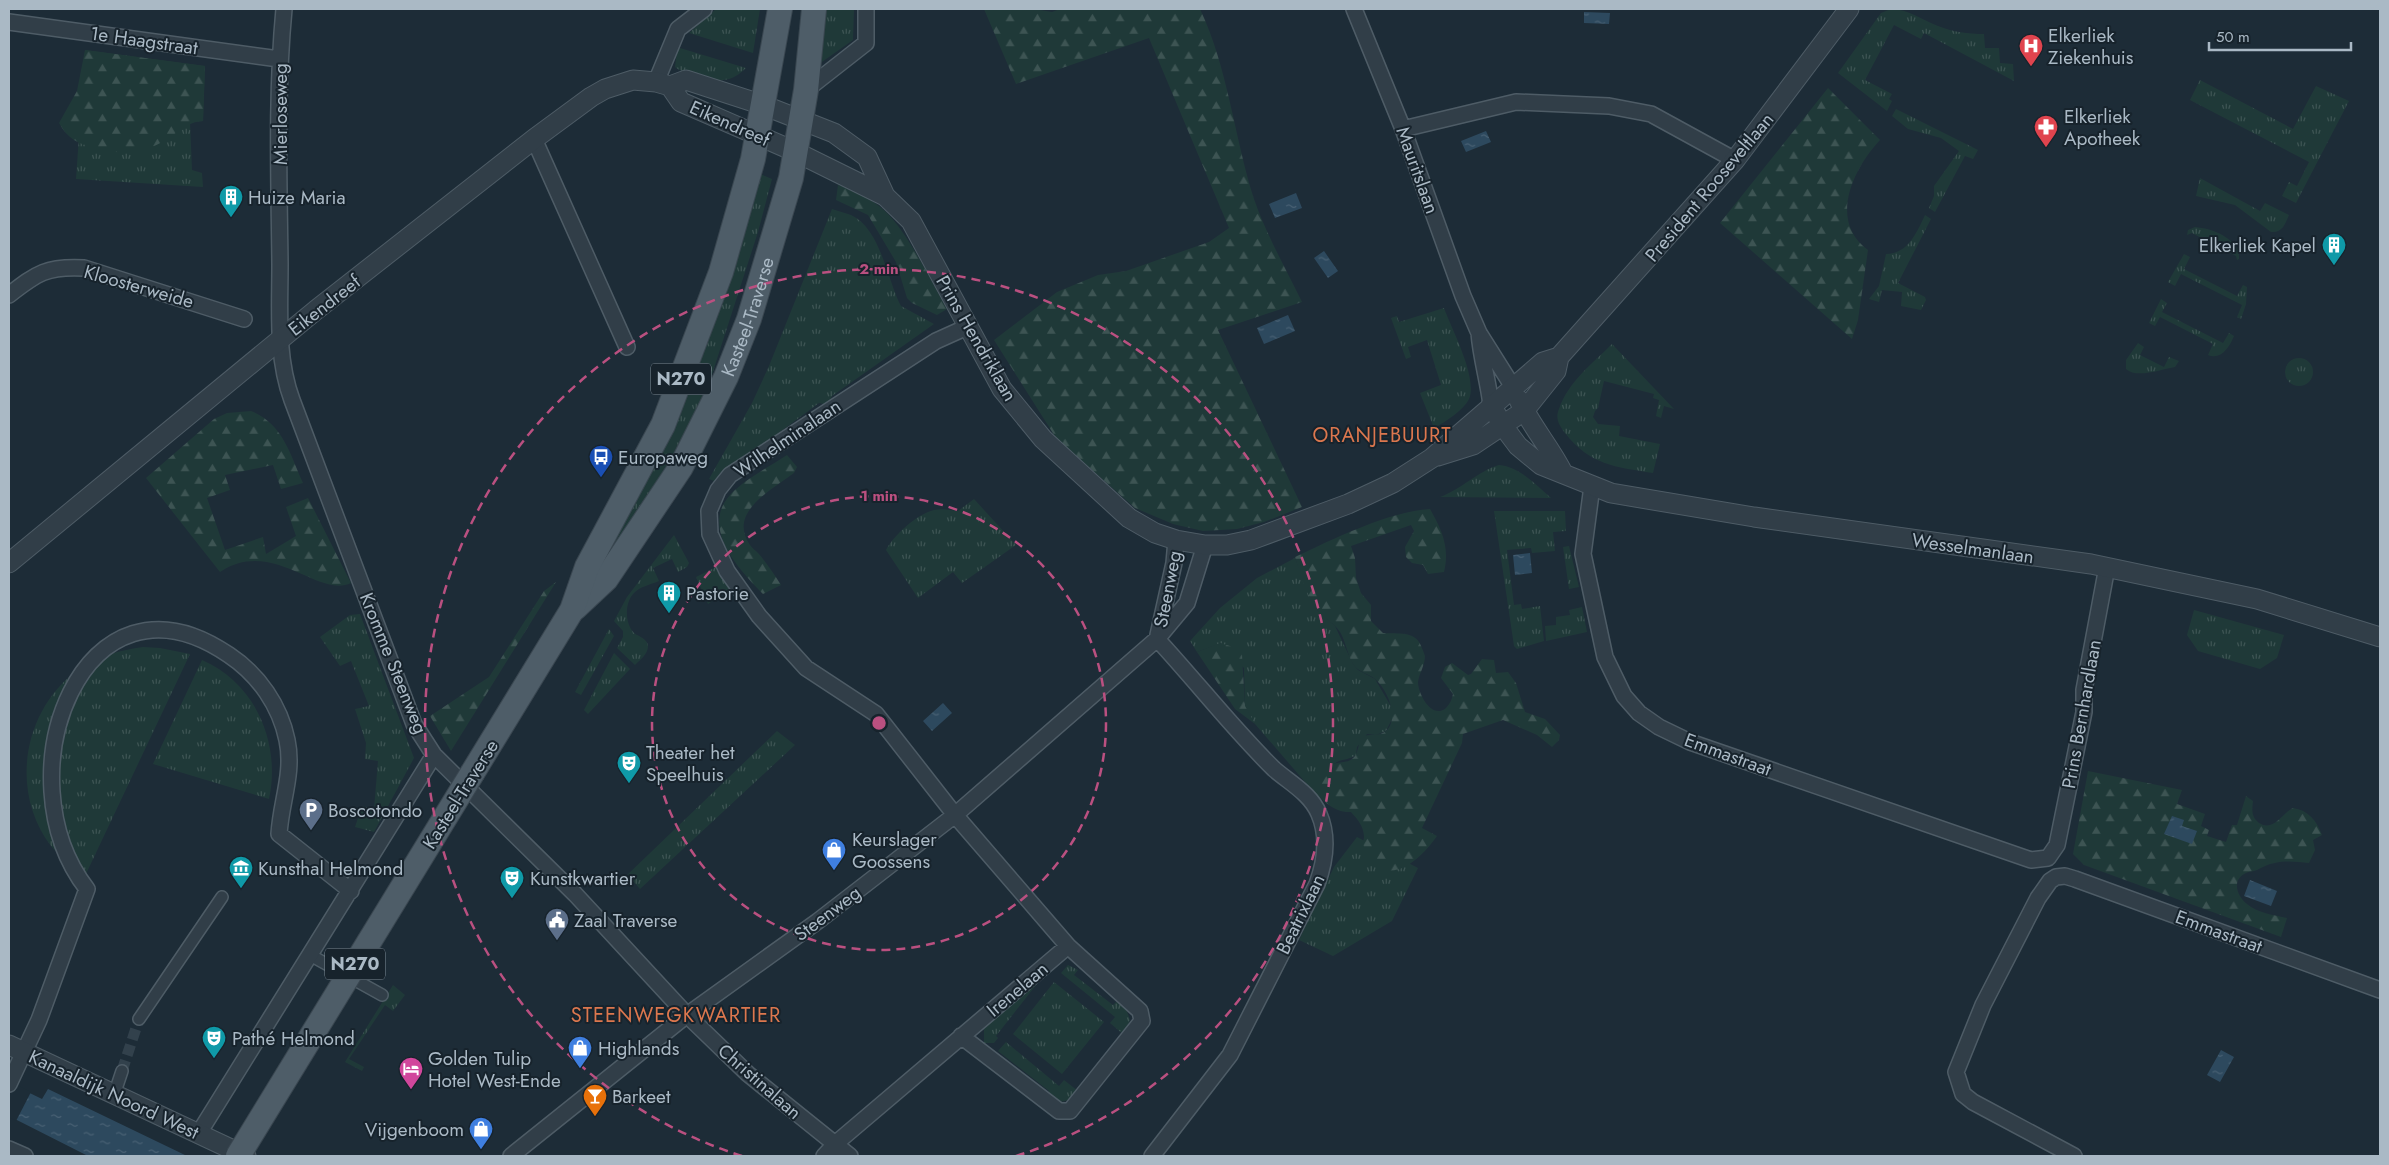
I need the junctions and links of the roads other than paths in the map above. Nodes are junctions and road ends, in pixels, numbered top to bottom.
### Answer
1 (284, 9) edge
2 (704, 9) edge
3 (780, 9) edge
4 (814, 9) edge
5 (866, 9) edge
6 (1354, 9) edge
7 (1849, 9) edge
8 (9, 22) edge
9 (279, 59) junction
10 (663, 84) junction
11 (806, 90) junction
12 (763, 105) junction
13 (801, 119) junction
14 (1403, 129) junction
15 (757, 136) junction
16 (534, 139) junction
17 (796, 152) junction
18 (1735, 160) junction
19 (885, 196) junction
20 (9, 295) edge
21 (244, 319) dead end
22 (966, 327) junction
23 (1479, 333) junction
24 (281, 340) junction
25 (627, 347) dead end
26 (1560, 357) junction
27 (1513, 386) junction
28 (1492, 405) junction
29 (1524, 411) junction
30 (1503, 426) junction
31 (1432, 458) junction
32 (1563, 473) junction
33 (1592, 486) junction
34 (1176, 540) junction
35 (1205, 545) junction
36 (9, 563) edge
37 (2107, 567) junction
38 (572, 610) junction
39 (2380, 637) edge
40 (1157, 639) junction
41 (80, 651) dead end
42 (434, 755) junction
43 (955, 815) junction
44 (2048, 858) joint
45 (61, 870) dead end
46 (351, 891) junction
47 (222, 897) dead end
48 (1068, 946) junction
49 (310, 956) junction
50 (2380, 990) edge
51 (382, 995) dead end
52 (687, 1015) junction
53 (139, 1019) tunnel mouth
54 (961, 1036) junction
55 (16, 1049) edge
56 (122, 1071) tunnel mouth
57 (9, 1084) edge
58 (114, 1094) junction
59 (199, 1134) junction
60 (835, 1144) junction
61 (9, 1148) edge
62 (24, 1156) edge
63 (238, 1156) edge
64 (246, 1156) edge
65 (511, 1156) edge
66 (824, 1156) edge
67 (850, 1156) edge
68 (1152, 1156) edge
69 (2074, 1156) edge

1 - 9 street, Mierloseweg
2 - 10 street
3 - 12 main road, Kasteel-Traverse / N270
4 - 11 main road, Kasteel-Traverse / N270
5 - 11 street
6 - 14 street, Mauritslaan
7 - 18 street, President Rooseveltlaan
8 - 9 street, 1e Haagstraat
9 - 24 street, Mierloseweg
10 - 12 street, Eikendreef
10 - 15 street, Eikendreef
10 - 16 street, Eikendreef
11 - 13 main road, Kasteel-Traverse / N270
12 - 13 street, Eikendreef
12 - 15 main road, Kasteel-Traverse / N270
13 - 17 main road, Kasteel-Traverse / N270
13 - 19 street, Prins Hendriklaan
14 - 18 street
14 - 23 street, Mauritslaan
15 - 17 street, Eikendreef
15 - 38 main road, Kasteel-Traverse / N270
16 - 24 street, Eikendreef
16 - 25 street
17 - 19 street, Prins Hendriklaan
17 - 38 main road, Kasteel-Traverse / N270
18 - 26 street, President Rooseveltlaan
19 - 22 street, Prins Hendriklaan
20 - 21 street, Kloosterweide
22 - 34 street, Prins Hendriklaan
22 - 43 street, Wilhelminalaan
23 - 27 street, Mauritslaan
23 - 28 street, Mauritslaan
24 - 36 street, Eikendreef
24 - 42 street, Kromme Steenweg
26 - 27 street, President Rooseveltlaan
26 - 29 street, President Rooseveltlaan
27 - 28 street, President Rooseveltlaan
27 - 29 street
28 - 30 street, Wesselmanlaan
28 - 31 street, President Rooseveltlaan
29 - 30 street, President Rooseveltlaan
29 - 32 street
30 - 31 street, President Rooseveltlaan
30 - 32 street, Wesselmanlaan
31 - 35 street, President Rooseveltlaan
32 - 33 street, Wesselmanlaan
33 - 37 street, Wesselmanlaan
33 - 44 street, Emmastraat
34 - 35 street, Prins Hendriklaan
34 - 40 street, Steenweg
35 - 40 street, Steenweg
37 - 39 street, Wesselmanlaan
37 - 44 street, Prins Bernhardlaan
38 - 63 main road, Kasteel-Traverse / N270, bridge
40 - 43 street, Steenweg
40 - 68 street, Beatrixlaan
41 - 46 street
42 - 46 street
42 - 52 street, Kromme Steenweg
43 - 48 street
43 - 52 street, Steenweg
45 - 55 street
46 - 49 street
47 - 53 street
48 - 54 street, Irenelaan
48 - 54 street
49 - 51 street
49 - 59 street
50 - 69 street, Emmastraat
52 - 60 street, Christinalaan
52 - 65 street, Steenweg
54 - 60 street, Irenelaan
55 - 57 street
55 - 58 street, Kanaaldijk Noord West
56 - 58 street
58 - 59 street, Kanaaldijk Noord West
59 - 64 street, Kanaaldijk Noord West
60 - 66 street
60 - 67 street, Christinalaan
61 - 62 street

